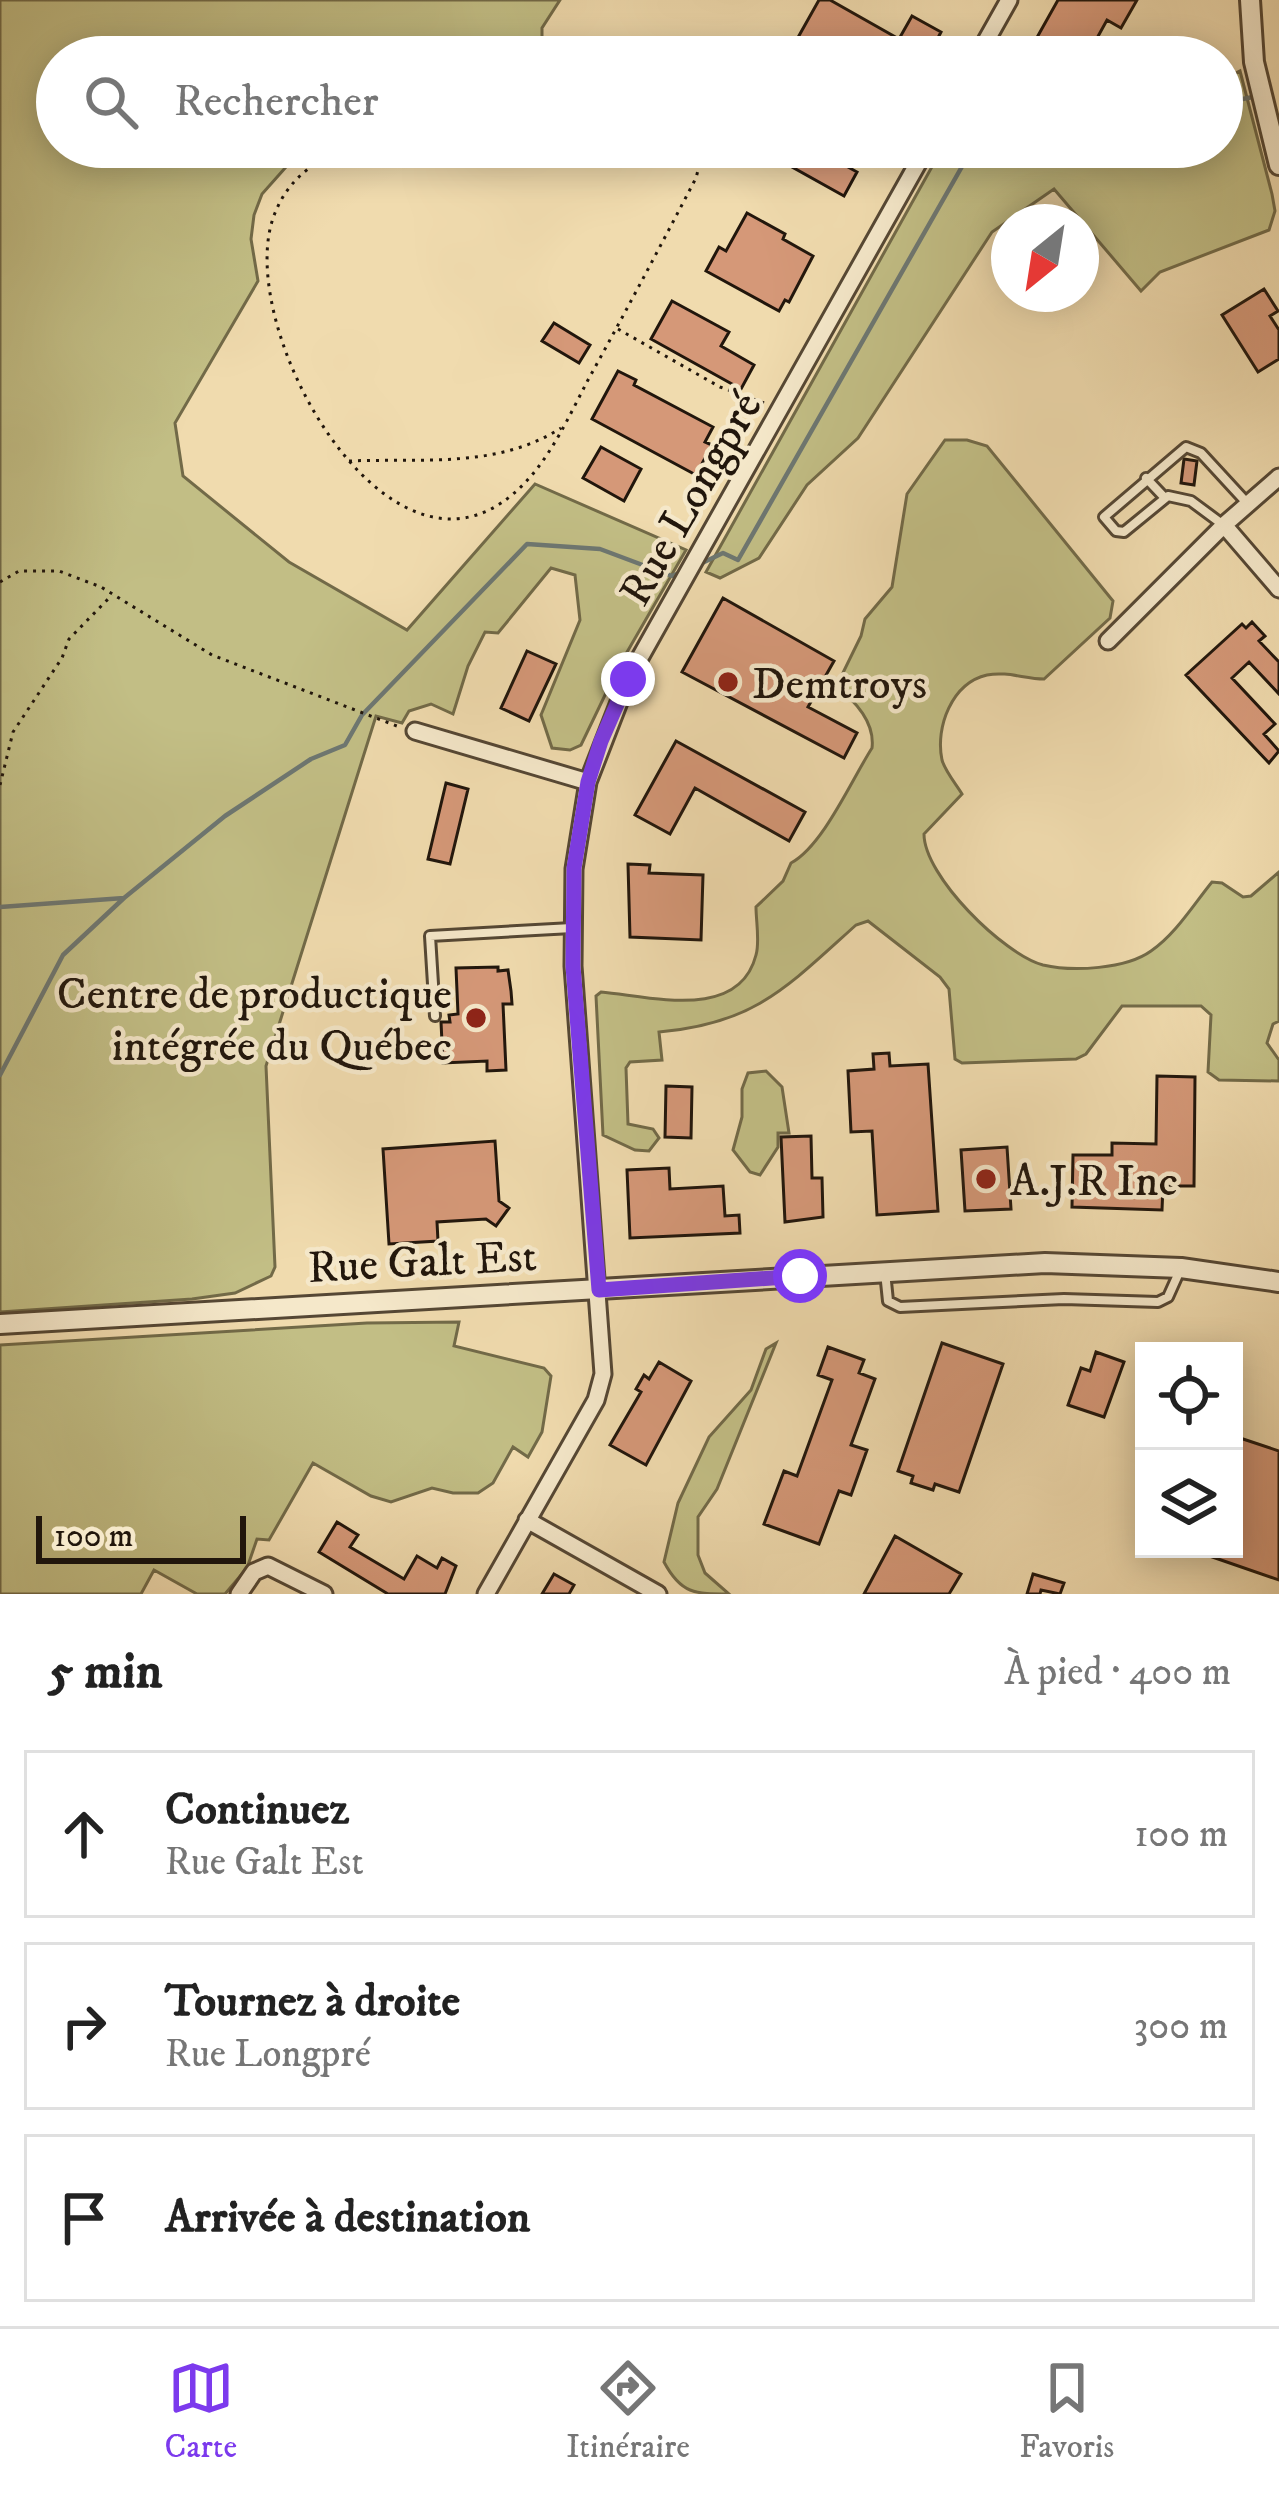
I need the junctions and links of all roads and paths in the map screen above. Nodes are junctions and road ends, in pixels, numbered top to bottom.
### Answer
1 (1009, 0) edge
2 (1250, 0) edge
3 (989, 36) edge
4 (1279, 165) edge
5 (309, 168) edge
6 (699, 168) edge
7 (915, 168) edge
8 (616, 328) junction
9 (780, 412) junction
10 (562, 427) junction
11 (348, 461) junction
12 (1279, 477) edge
13 (1146, 478) junction
14 (1164, 497) junction
15 (1248, 504) junction
16 (1224, 525) junction
17 (0, 581) edge
18 (1279, 589) edge
19 (112, 594) junction
20 (1108, 641) dead end
21 (415, 731) joint
22 (588, 782) junction
23 (0, 785) edge
24 (573, 928) junction
25 (435, 1016) dead end
26 (1181, 1268) junction
27 (885, 1271) junction
28 (1279, 1282) edge
29 (599, 1290) junction
30 (0, 1324) edge
31 (527, 1520) junction
32 (239, 1594) edge
33 (324, 1594) edge
34 (486, 1594) edge
35 (658, 1594) edge

1 - 3 street
2 - 4 street
5 - 11 path
6 - 8 path
7 - 9 street, Rue Longpré
8 - 9 path
8 - 10 path
9 - 22 street, Rue Longpré
10 - 11 path
10 - 11 path
12 - 15 street
13 - 14 lane
13 - 14 lane
13 - 15 lane
14 - 16 lane
15 - 16 street
16 - 18 street
16 - 20 street
17 - 19 path
19 - 21 path
19 - 23 path
21 - 22 street
22 - 24 street, Rue Longpré
24 - 25 lane
24 - 29 street, Rue Longpré
26 - 27 street, Rue Galt Est
26 - 27 lane
26 - 28 street, Rue Galt Est
27 - 29 street, Rue Galt Est
29 - 30 street, Rue Galt Est
29 - 31 street, Rue Longpré
31 - 34 street, Rue Longpré
31 - 35 street
32 - 33 street

